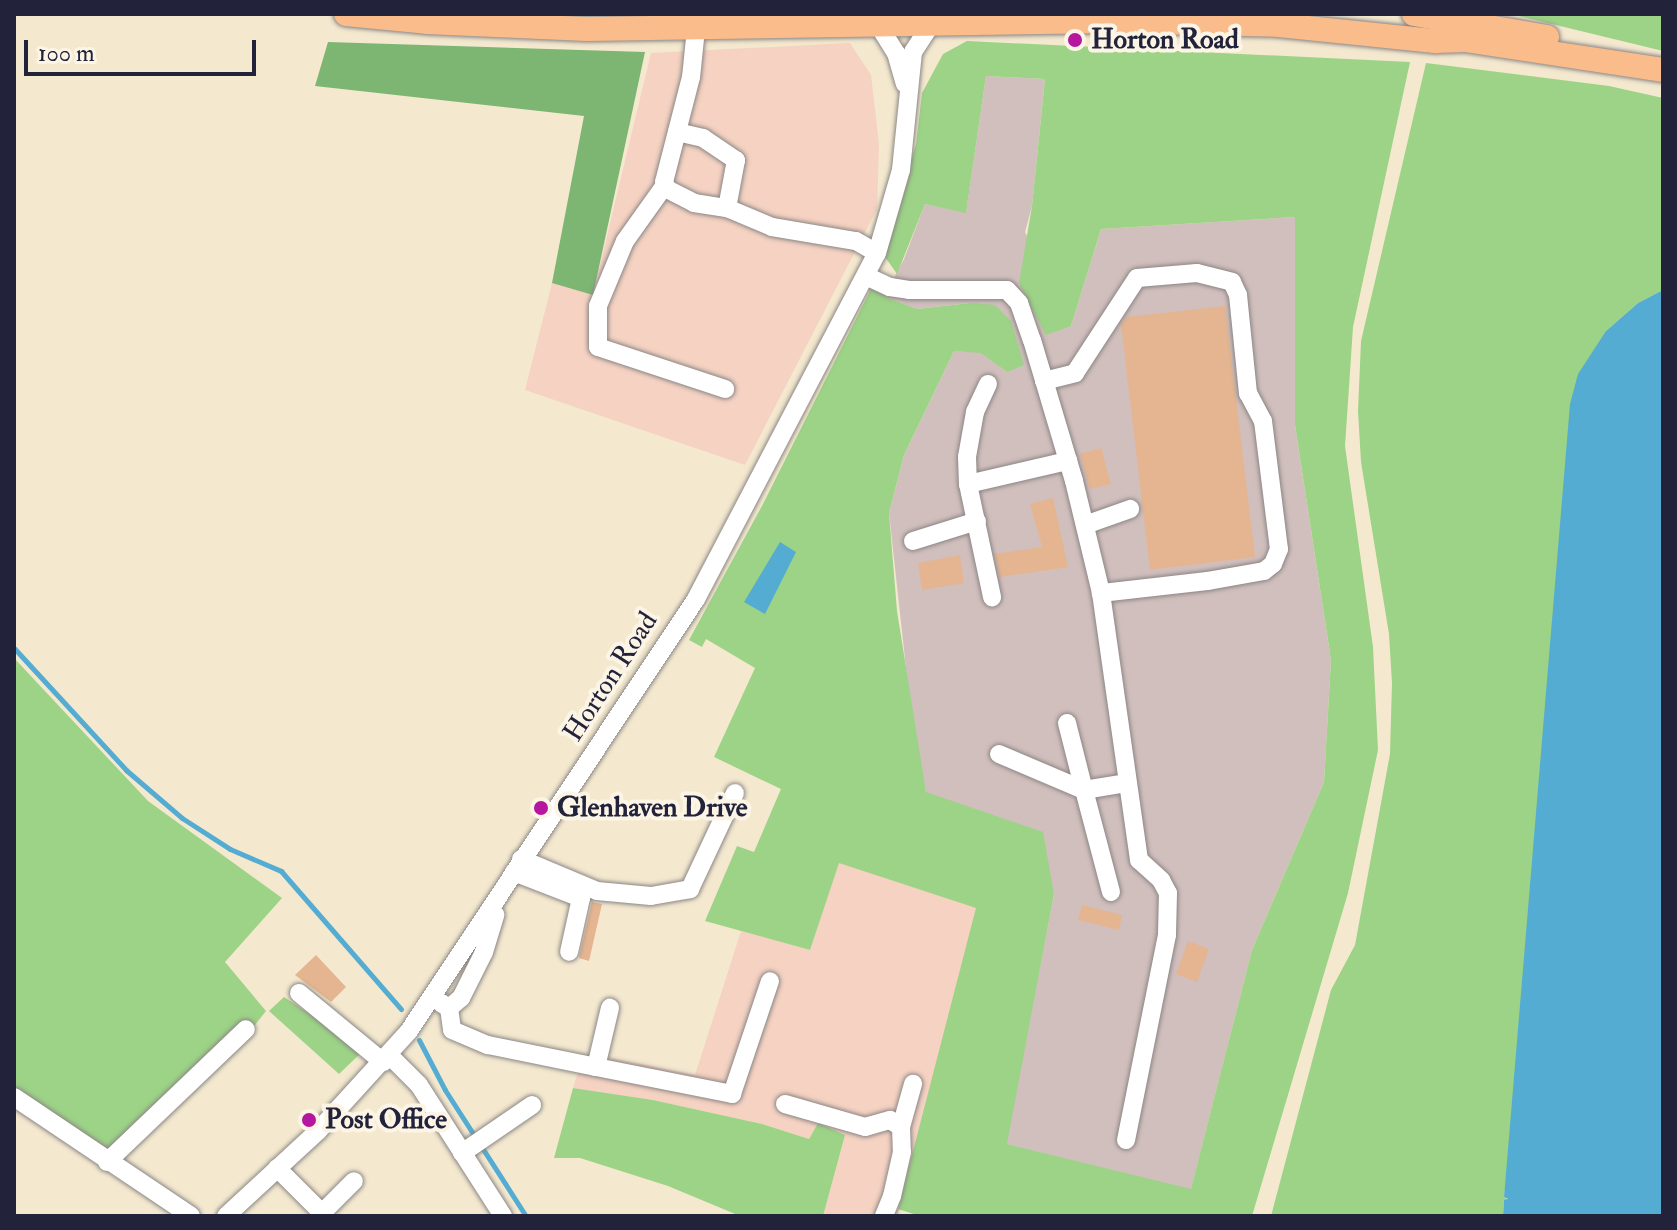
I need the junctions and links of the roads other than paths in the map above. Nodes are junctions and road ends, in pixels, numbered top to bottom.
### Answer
1 (346, 14) edge
2 (1414, 14) edge
3 (931, 24) junction
4 (879, 26) junction
5 (1466, 26) edge
6 (696, 29) junction
7 (1663, 62) edge
8 (1663, 70) edge
9 (907, 91) junction
10 (677, 132) junction
11 (665, 185) junction
12 (727, 208) junction
13 (877, 253) junction
14 (866, 276) junction
15 (1044, 381) junction
16 (988, 384) dead end
17 (725, 389) dead end
18 (1068, 461) junction
19 (968, 484) junction
20 (1130, 509) dead end
21 (977, 521) junction
22 (1085, 525) junction
23 (913, 541) dead end
24 (1101, 593) junction
25 (992, 597) dead end
26 (1067, 723) dead end
27 (999, 754) dead end
28 (1127, 783) junction
29 (1084, 790) junction
30 (735, 793) dead end
31 (518, 866) junction
32 (1111, 892) dead end
33 (499, 898) junction
34 (569, 952) dead end
35 (770, 981) dead end
36 (299, 993) dead end
37 (432, 997) junction
38 (449, 1008) junction
39 (610, 1008) dead end
40 (246, 1029) dead end
41 (386, 1058) junction
42 (596, 1067) junction
43 (913, 1084) dead end
44 (14, 1097) edge
45 (532, 1104) dead end
46 (785, 1104) dead end
47 (901, 1127) junction
48 (1126, 1140) dead end
49 (471, 1147) junction
50 (107, 1162) junction
51 (277, 1168) junction
52 (354, 1181) dead end
53 (322, 1215) edge
54 (499, 1215) edge
55 (191, 1216) edge
56 (226, 1216) edge
57 (884, 1216) edge

1 - 6 main road
2 - 5 main road
3 - 4 main road
3 - 5 main road
3 - 9 street, Horton Road
4 - 6 main road
4 - 9 street, Horton Road
5 - 7 main road
5 - 8 main road
6 - 10 street
9 - 13 street, Horton Road
10 - 11 street
10 - 12 street
11 - 12 street
11 - 17 street
12 - 13 street
13 - 14 street, Horton Road
14 - 15 street
14 - 31 street, Horton Road
15 - 18 street
15 - 24 street
16 - 19 street
18 - 19 street
18 - 22 street
19 - 21 street
20 - 22 street
21 - 23 street
21 - 25 street
22 - 24 street
24 - 28 street
26 - 29 street
27 - 29 street
28 - 29 street
28 - 48 street
29 - 32 street
30 - 31 street
31 - 33 street, Horton Road
31 - 34 street
33 - 37 street, Horton Road
33 - 38 street
35 - 42 street
36 - 41 street
37 - 38 street
37 - 41 street, Horton Road
38 - 42 street
39 - 42 street
40 - 50 street
41 - 49 street
41 - 51 street, Horton Road
43 - 47 street
44 - 50 street
45 - 49 street
46 - 47 street
47 - 57 street
49 - 54 street
50 - 55 street
51 - 53 street
51 - 56 street, Horton Road
52 - 53 street

